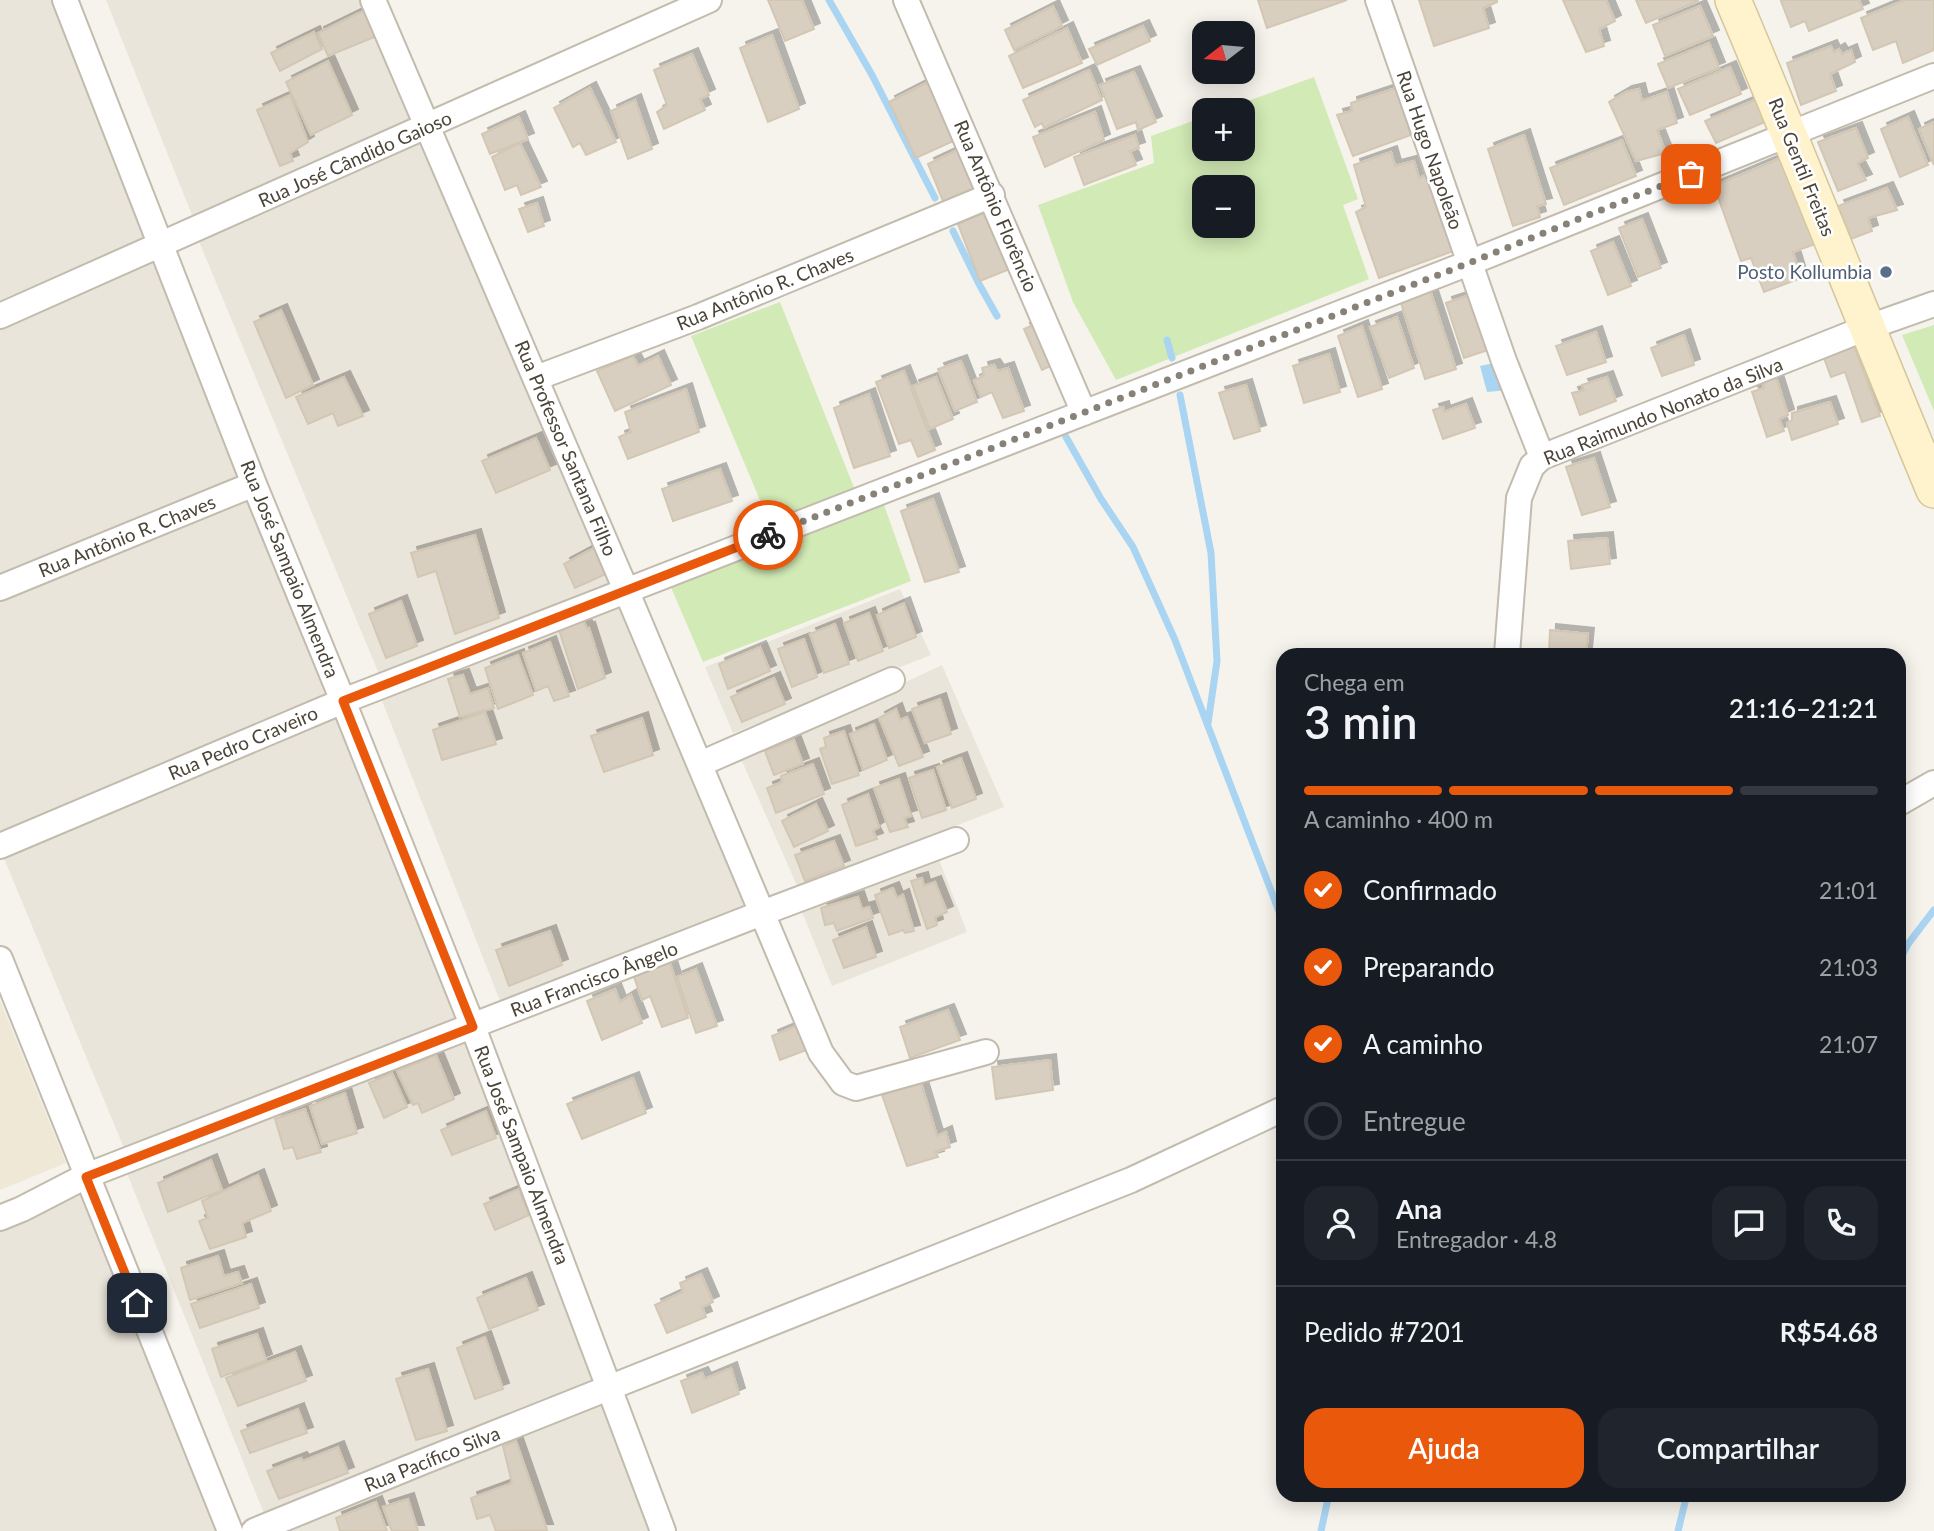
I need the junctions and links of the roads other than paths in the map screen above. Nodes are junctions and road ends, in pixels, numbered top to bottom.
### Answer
1 (65, 0) edge
2 (373, 0) edge
3 (709, 0) edge
4 (906, 0) edge
5 (1378, 0) edge
6 (1733, 0) edge
7 (1934, 76) edge
8 (428, 127) junction
9 (1790, 135) junction
10 (992, 195) junction
11 (161, 244) junction
12 (1469, 263) junction
13 (1934, 304) edge
14 (0, 316) edge
15 (1866, 328) junction
16 (536, 378) junction
17 (1084, 413) junction
18 (1542, 457) junction
19 (254, 484) junction
20 (1934, 490) edge
21 (0, 588) edge
22 (626, 590) junction
23 (1508, 648) edge
24 (892, 680) dead end
25 (343, 701) junction
26 (700, 764) junction
27 (1934, 783) edge
28 (1906, 799) edge
29 (956, 840) dead end
30 (0, 846) edge
31 (762, 913) junction
32 (0, 959) edge
33 (473, 1027) junction
34 (986, 1052) dead end
35 (1276, 1112) edge
36 (86, 1177) junction
37 (0, 1218) edge
38 (610, 1387) junction
39 (230, 1531) edge
40 (254, 1531) edge
41 (663, 1531) edge

1 - 11 street, Rua José Sampaio Almendra
2 - 8 street, Rua Professor Santana Filho
3 - 8 street, Rua José Cândido Gaioso
4 - 10 street, Rua Antônio Florêncio
5 - 12 street, Rua Hugo Napoleão
6 - 9 main road, Rua Gentil Freitas
7 - 9 street, Rua Pedro Craveiro
8 - 11 street, Rua José Cândido Gaioso
8 - 16 street, Rua Professor Santana Filho
9 - 12 street, Rua Pedro Craveiro
9 - 15 main road, Rua Gentil Freitas
10 - 16 street, Rua Antônio R. Chaves
10 - 17 street, Rua Antônio Florêncio
11 - 14 street, Rua José Cândido Gaioso
11 - 19 street, Rua José Sampaio Almendra
12 - 17 street, Rua Pedro Craveiro
12 - 18 street, Rua Hugo Napoleão
13 - 15 street, Rua Raimundo Nonato da Silva
15 - 18 street, Rua Raimundo Nonato da Silva
15 - 20 main road, Rua Gentil Freitas
16 - 22 street, Rua Professor Santana Filho
17 - 22 street, Rua Pedro Craveiro
18 - 23 street, Rua Raimundo Nonato da Silva
19 - 21 street, Rua Antônio R. Chaves
19 - 25 street, Rua José Sampaio Almendra
22 - 25 street, Rua Pedro Craveiro
22 - 26 street, Rua Professor Santana Filho
24 - 26 street
25 - 30 street, Rua Pedro Craveiro
25 - 33 street, Rua José Sampaio Almendra
26 - 31 street, Rua Professor Santana Filho
27 - 28 street
29 - 31 street, Rua Francisco Ângelo
31 - 33 street, Rua Francisco Ângelo
31 - 34 street, Rua Professor Santana Filho
32 - 36 street
33 - 36 street, Rua Francisco Ângelo
33 - 38 street, Rua José Sampaio Almendra
35 - 38 street, Rua Pacífico Silva
36 - 37 street, Rua Francisco Ângelo
36 - 39 street
38 - 40 street, Rua Pacífico Silva
38 - 41 street, Rua José Sampaio Almendra

